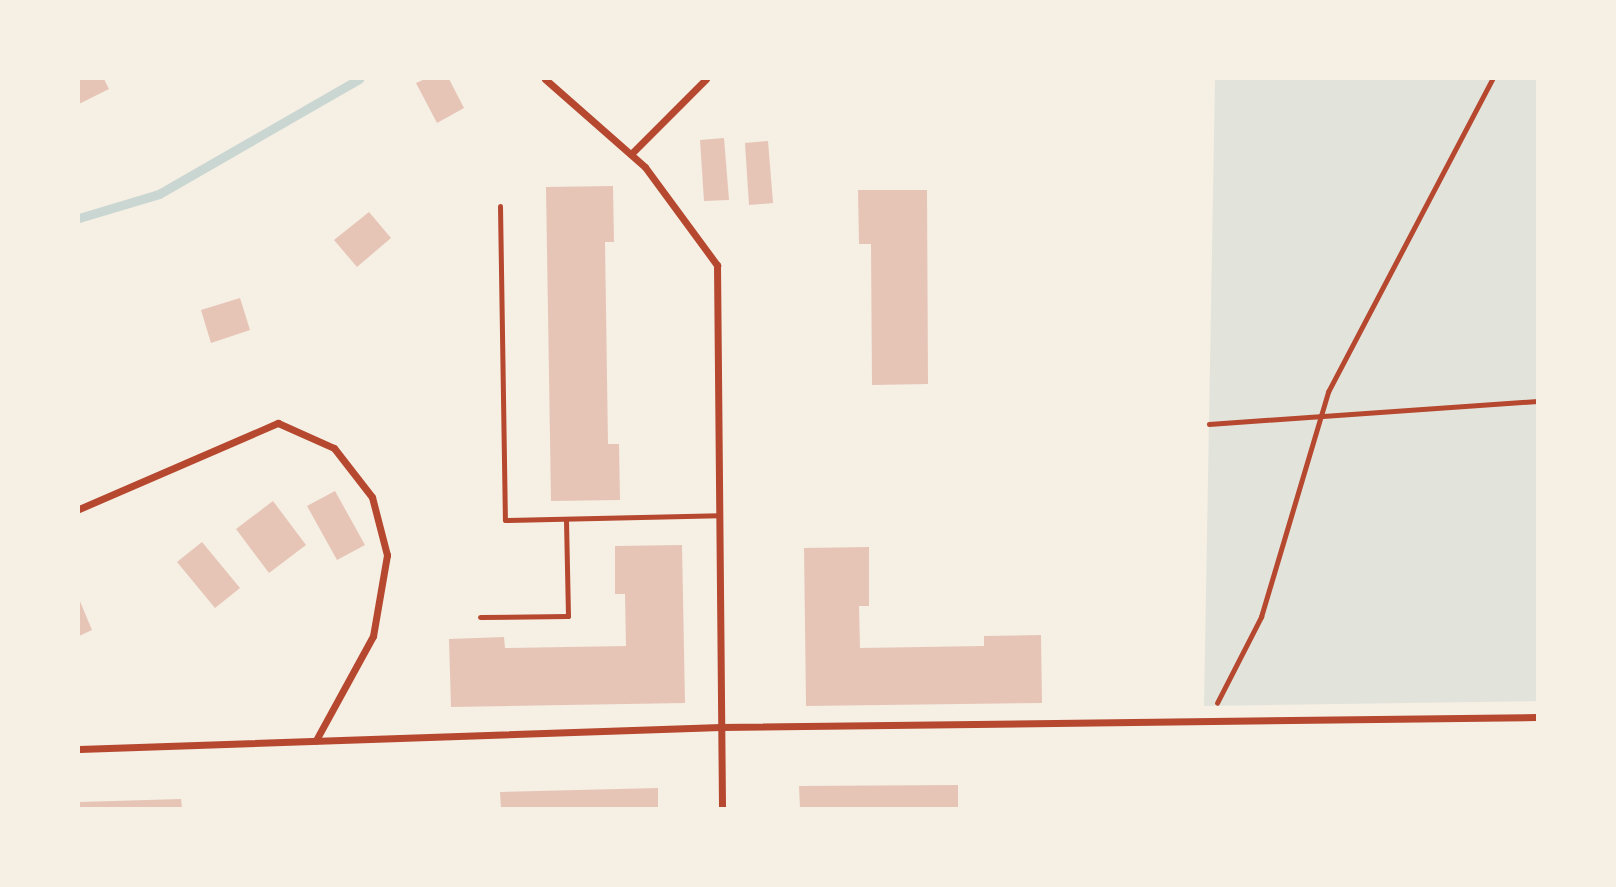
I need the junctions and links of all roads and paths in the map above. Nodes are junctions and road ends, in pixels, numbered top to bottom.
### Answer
1 (545, 79) edge
2 (706, 79) edge
3 (1492, 79) edge
4 (631, 154) junction
5 (500, 206) dead end
6 (1537, 401) edge
7 (1321, 416) junction
8 (1209, 424) dead end
9 (79, 509) edge
10 (719, 514) junction
11 (566, 519) junction
12 (480, 617) dead end
13 (1537, 717) edge
14 (1208, 721) junction
15 (721, 727) junction
16 (316, 740) junction
17 (79, 749) edge
18 (722, 808) edge

1 - 4 street
2 - 4 street
3 - 7 path
4 - 10 street
5 - 11 lane
6 - 7 path
7 - 8 path
7 - 14 path
9 - 16 street
10 - 11 lane
10 - 15 street
11 - 12 lane
13 - 14 street
14 - 15 street
15 - 16 street
15 - 18 street
16 - 17 street

